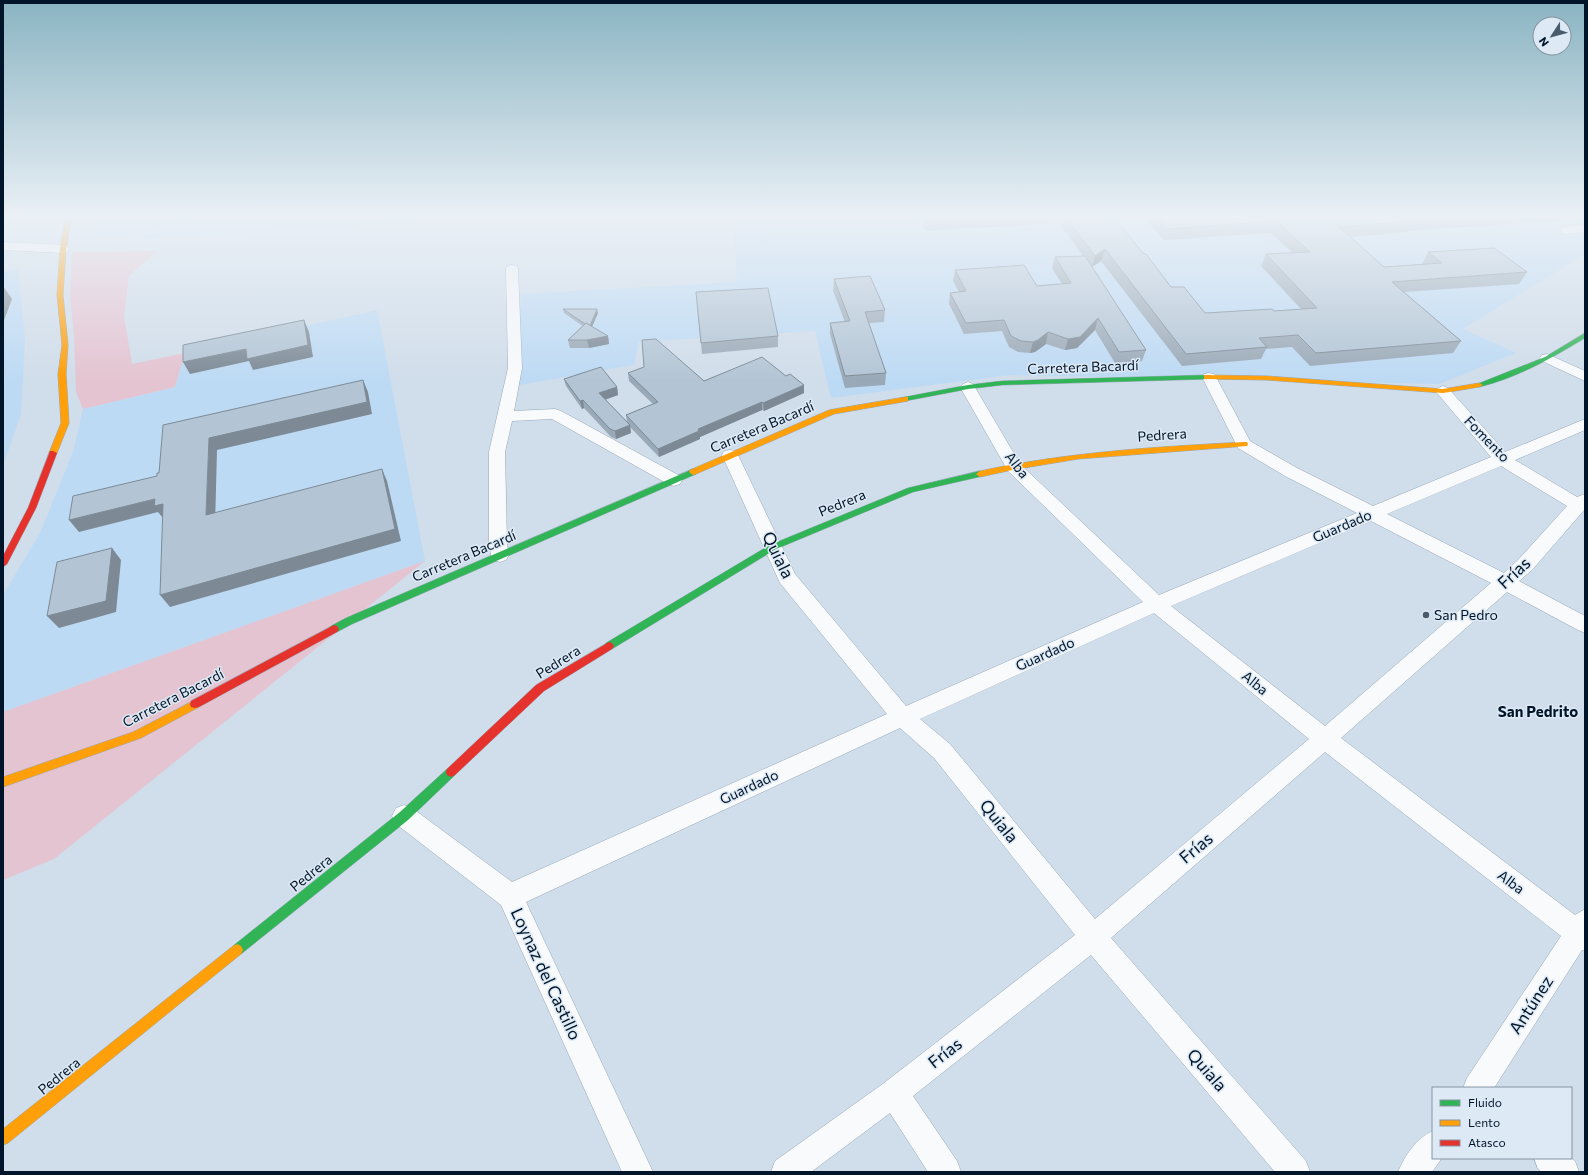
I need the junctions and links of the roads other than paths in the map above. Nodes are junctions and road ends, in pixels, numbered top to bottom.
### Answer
1 (512, 269) dead end
2 (62, 270) edge
3 (1585, 335) edge
4 (1547, 358) junction
5 (1209, 377) junction
6 (1585, 377) edge
7 (968, 387) junction
8 (1443, 391) junction
9 (504, 416) junction
10 (1585, 424) edge
11 (1244, 444) junction
12 (730, 455) junction
13 (1503, 460) junction
14 (1014, 467) junction
15 (674, 480) junction
16 (1582, 502) edge
17 (1371, 513) junction
18 (773, 547) junction
19 (500, 555) junction
20 (3, 564) edge
21 (1505, 582) junction
22 (1157, 604) junction
23 (1585, 624) edge
24 (902, 717) junction
25 (1324, 739) junction
26 (3, 782) edge
27 (404, 816) junction
28 (510, 896) junction
29 (1583, 931) edge
30 (1092, 937) junction
31 (1478, 1087) edge
32 (894, 1094) junction
33 (3, 1138) edge
34 (1432, 1147) edge
35 (1550, 1159) edge
36 (638, 1172) edge
37 (786, 1172) edge
38 (946, 1172) edge
39 (1295, 1172) edge
40 (1413, 1172) edge
41 (1564, 1172) edge

1 - 9 street
2 - 20 street
3 - 4 street, Carretera Bacardí
4 - 6 street
4 - 8 street, Carretera Bacardí
5 - 7 street, Carretera Bacardí
5 - 8 street, Carretera Bacardí
5 - 11 street
7 - 12 street, Carretera Bacardí
7 - 14 street, Alba
8 - 13 street, Fomento
9 - 15 street
9 - 19 street
10 - 13 street, Guardado
11 - 14 street, Pedrera
11 - 17 street
12 - 15 street, Carretera Bacardí
12 - 18 street, Quiala
13 - 16 street, Fomento
13 - 17 street, Guardado
14 - 18 street, Pedrera
14 - 22 street, Alba
15 - 19 street, Carretera Bacardí
16 - 21 street, Frías
17 - 21 street
17 - 22 street, Guardado
18 - 24 street, Quiala
18 - 27 street, Pedrera
19 - 26 street, Carretera Bacardí
21 - 23 street
21 - 25 street, Frías
22 - 24 street, Guardado
22 - 25 street, Alba
24 - 28 street, Guardado
24 - 30 street, Quiala
25 - 29 street, Alba
25 - 30 street, Frías
27 - 28 street, Loynaz del Castillo
27 - 33 street, Pedrera
28 - 36 street, Loynaz del Castillo
29 - 31 street, Antúnez
30 - 32 street, Frías
30 - 39 street, Quiala
32 - 37 street, Frías
32 - 38 street
34 - 40 street
35 - 41 street

